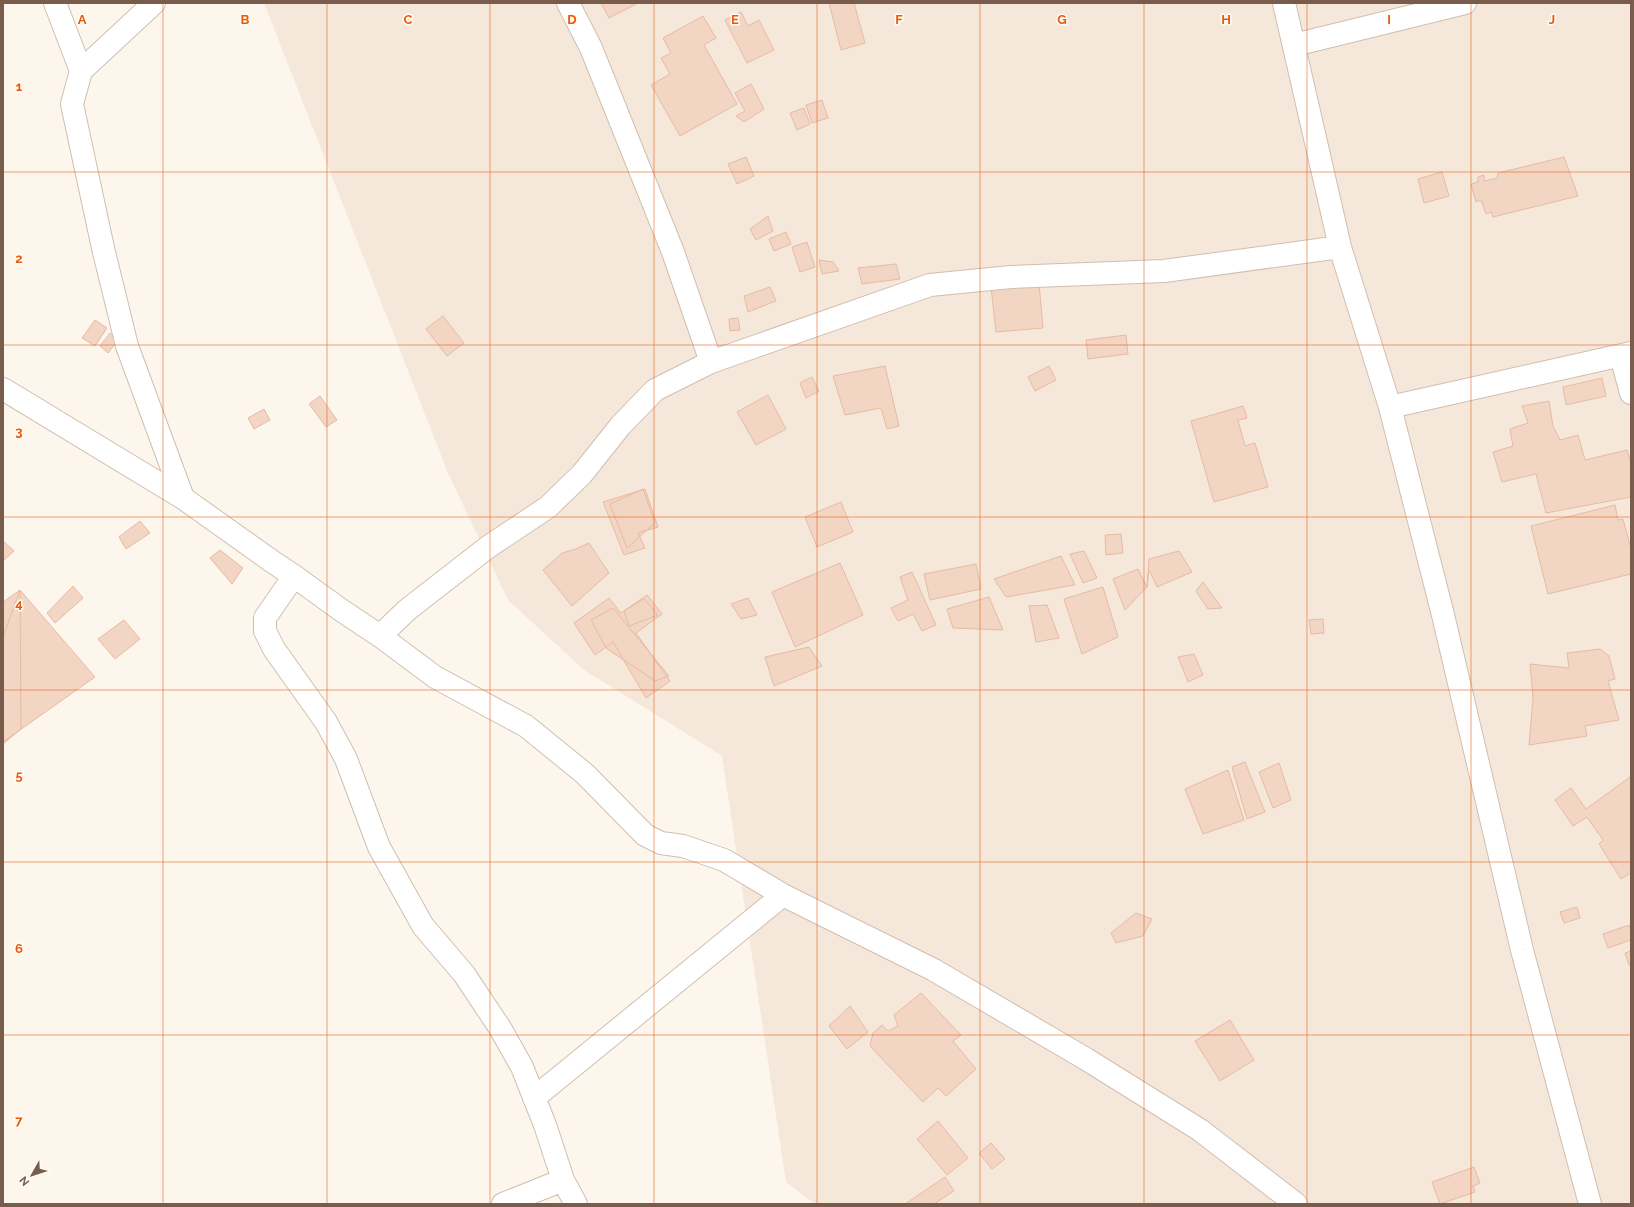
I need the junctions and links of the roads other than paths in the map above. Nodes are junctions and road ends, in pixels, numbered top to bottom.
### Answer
1 (55, 3) edge
2 (154, 3) edge
3 (568, 3) edge
4 (1284, 3) edge
5 (1465, 3) edge
6 (1294, 45) junction
7 (80, 71) junction
8 (1340, 247) junction
9 (1626, 354) edge
10 (710, 362) junction
11 (3, 389) edge
12 (1631, 393) edge
13 (1390, 407) junction
14 (184, 498) junction
15 (294, 576) junction
16 (380, 636) junction
17 (783, 895) junction
18 (534, 1098) junction
19 (563, 1180) junction
20 (503, 1204) edge
21 (576, 1204) edge
22 (1296, 1204) edge
23 (1590, 1204) edge

1 - 7 street
2 - 7 street
3 - 10 street
4 - 6 street
5 - 6 street
6 - 8 street
7 - 14 street
8 - 10 street
8 - 13 street
9 - 12 street
9 - 13 street
10 - 16 street
11 - 14 street
13 - 23 street
14 - 15 street
15 - 16 street
15 - 18 street
16 - 17 street
17 - 18 street
17 - 22 street
18 - 19 street
19 - 20 street
19 - 21 street

